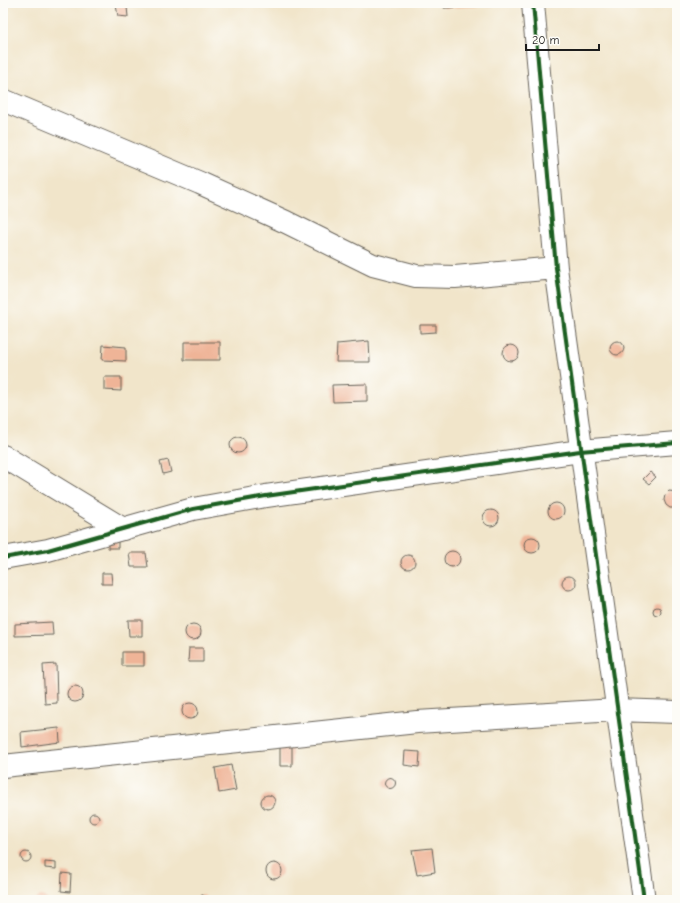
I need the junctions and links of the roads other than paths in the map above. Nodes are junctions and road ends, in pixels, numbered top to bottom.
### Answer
1 (533, 3) edge
2 (3, 100) edge
3 (556, 268) junction
4 (677, 443) edge
5 (580, 451) junction
6 (3, 456) edge
7 (123, 529) junction
8 (3, 558) edge
9 (616, 710) junction
10 (677, 712) edge
11 (3, 766) edge
12 (644, 900) edge

1 - 3 street
2 - 3 street
3 - 5 street
4 - 5 street
5 - 7 street
5 - 9 street
6 - 7 street
7 - 8 street
9 - 10 street
9 - 11 street
9 - 12 street

